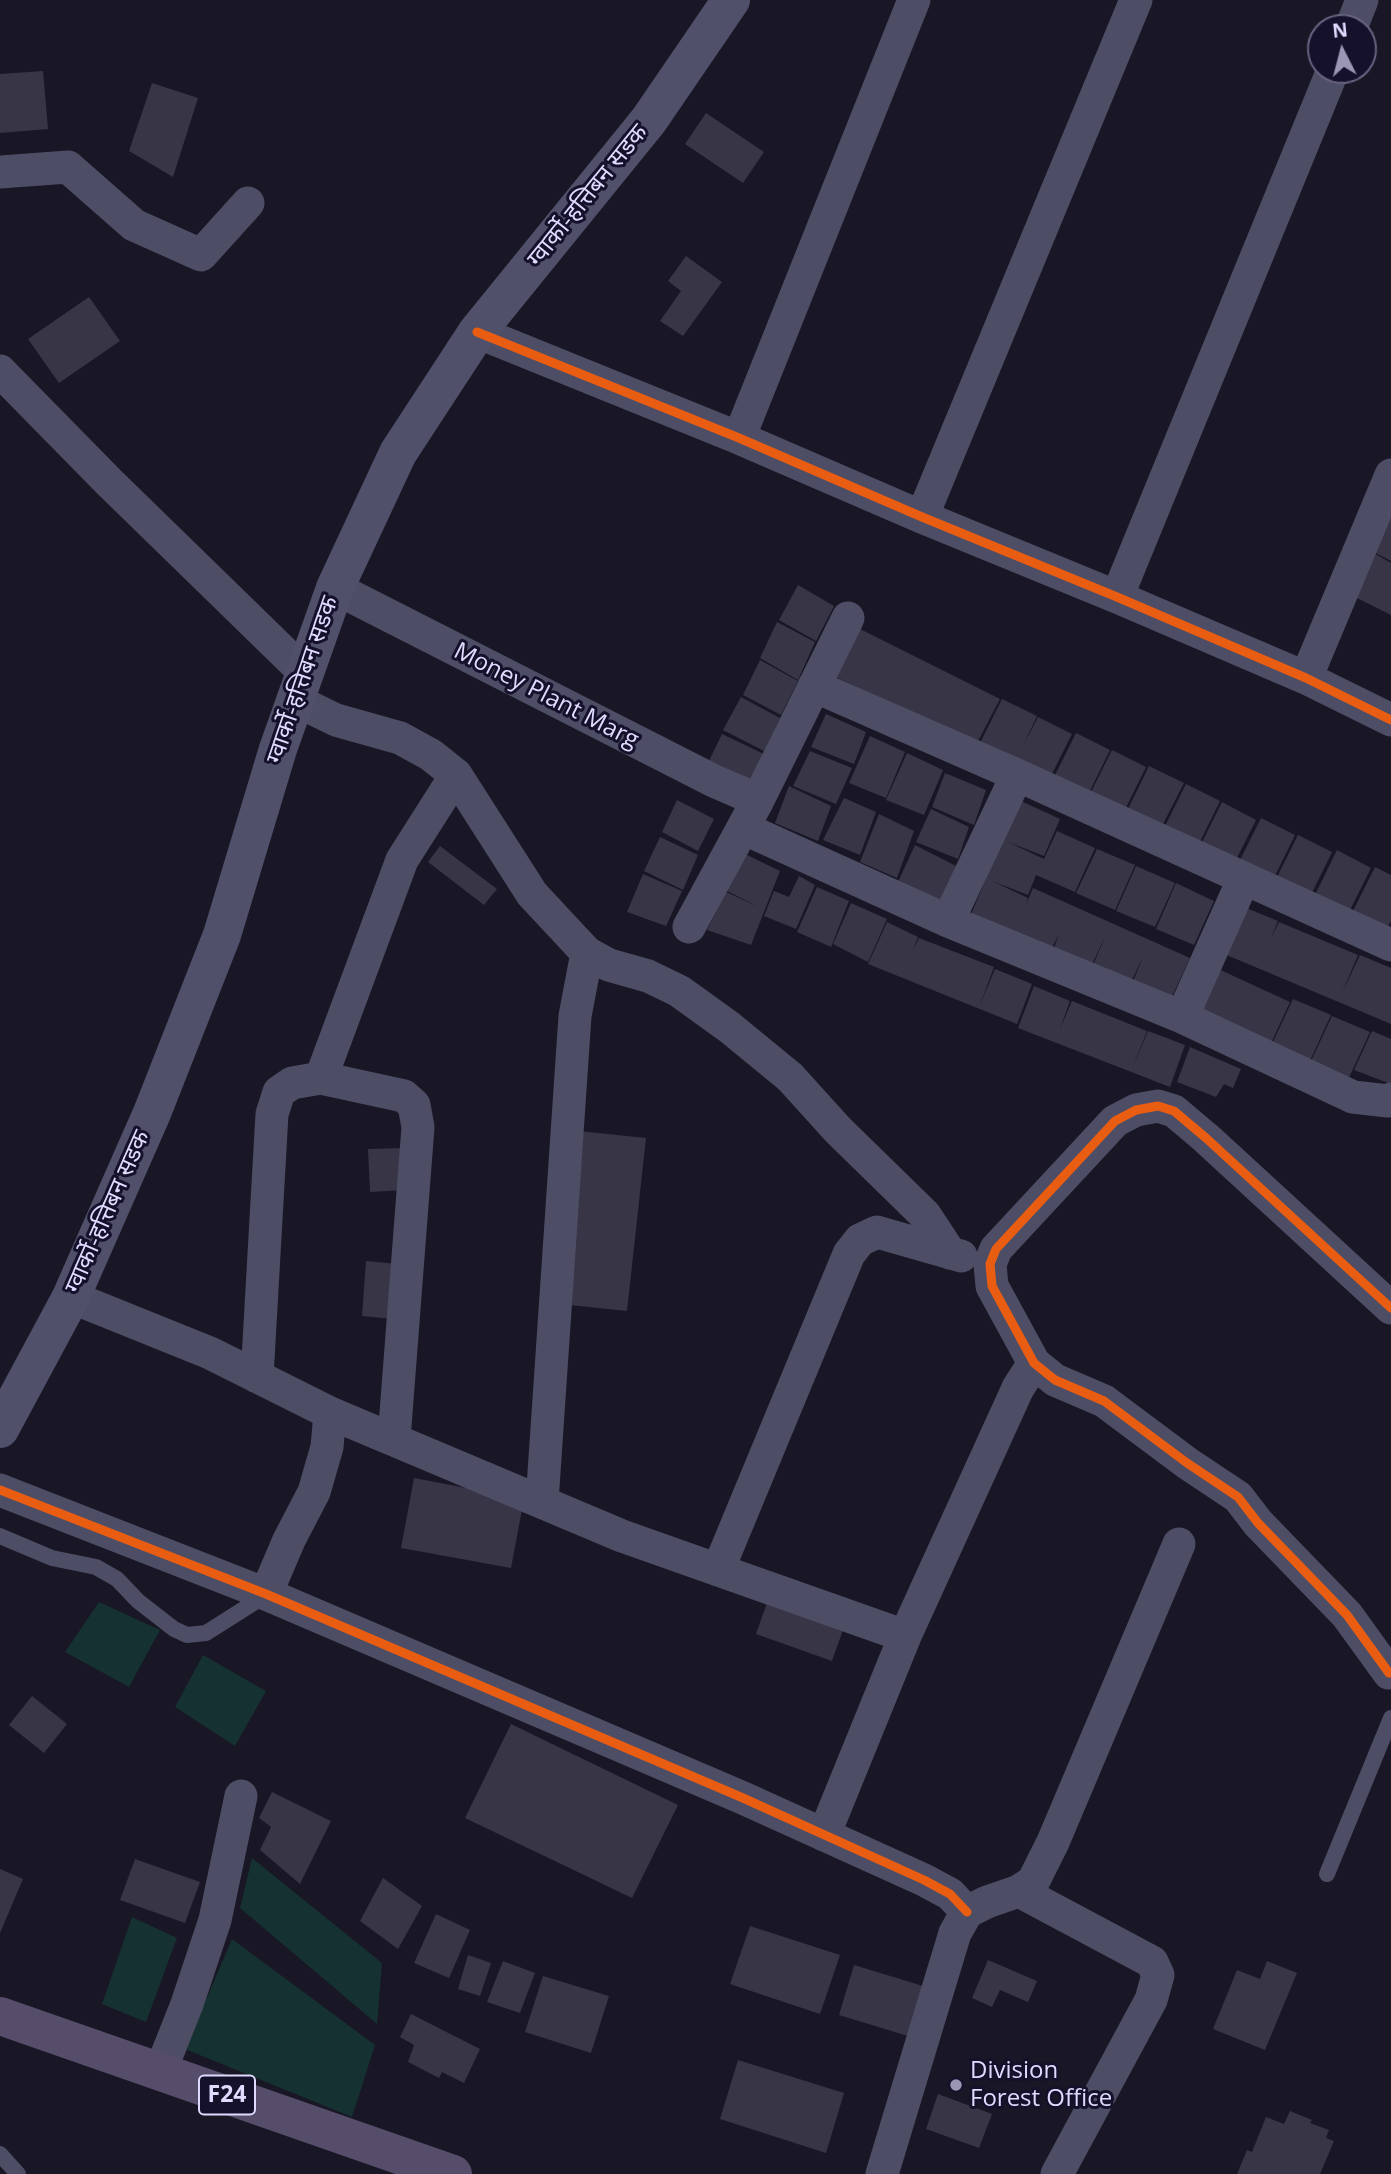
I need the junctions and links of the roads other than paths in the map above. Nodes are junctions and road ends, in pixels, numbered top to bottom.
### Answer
1 (731, 0) edge
2 (914, 0) edge
3 (1136, 0) edge
4 (1328, 84) edge
5 (0, 172) edge
6 (248, 203) dead end
7 (477, 332) junction
8 (0, 371) edge
9 (739, 438) junction
10 (1391, 475) edge
11 (922, 517) junction
12 (335, 588) junction
13 (1117, 597) junction
14 (848, 618) dead end
15 (1306, 678) junction
16 (300, 686) junction
17 (814, 686) junction
18 (1391, 720) edge
19 (456, 775) junction
20 (1017, 775) junction
21 (751, 814) junction
22 (1244, 878) junction
23 (948, 921) junction
24 (689, 928) dead end
25 (1391, 945) edge
26 (587, 953) junction
27 (1182, 1017) junction
28 (321, 1078) junction
29 (1391, 1098) edge
30 (950, 1253) junction
31 (990, 1264) junction
32 (71, 1297) junction
33 (1391, 1308) edge
34 (1034, 1363) junction
35 (257, 1377) junction
36 (330, 1413) junction
37 (0, 1429) edge
38 (394, 1439) junction
39 (0, 1490) edge
40 (542, 1502) junction
41 (0, 1536) edge
42 (1179, 1544) dead end
43 (718, 1570) junction
44 (266, 1594) junction
45 (905, 1636) junction
46 (1391, 1673) edge
47 (1391, 1718) edge
48 (241, 1796) dead end
49 (824, 1835) junction
50 (1327, 1874) dead end
51 (1019, 1891) junction
52 (967, 1912) junction
53 (0, 2016) edge
54 (160, 2072) junction
55 (0, 2154) edge
56 (18, 2174) edge
57 (453, 2174) edge
58 (882, 2174) edge
59 (1057, 2174) edge

1 - 7 main road, ग्वार्को-हत्तिबन सडक
2 - 9 street
3 - 11 street
4 - 13 street
5 - 6 street
7 - 9 street
7 - 12 main road, ग्वार्को-हत्तिबन सडक
8 - 16 street
9 - 11 street
10 - 15 street
11 - 13 street
12 - 16 main road, ग्वार्को-हत्तिबन सडक
12 - 21 street, Money Plant Marg
13 - 15 street
14 - 17 street
15 - 18 street
16 - 19 street
16 - 32 main road, ग्वार्को-हत्तिबन सडक
17 - 20 street
17 - 21 street
19 - 26 street
19 - 28 street
20 - 22 street
20 - 23 street
21 - 23 street, Money Plant Marg
21 - 24 street
22 - 25 street
22 - 27 street
23 - 27 street, Money Plant Marg
26 - 30 street
26 - 40 street
27 - 29 street, Money Plant Marg
28 - 35 street
28 - 38 street
30 - 31 street
30 - 43 street
31 - 33 street
31 - 34 street
32 - 35 street
32 - 37 main road, ग्वार्को-हत्तिबन सडक
34 - 45 street
34 - 46 street
35 - 36 street
36 - 38 street
36 - 44 street
38 - 40 street
39 - 44 street
40 - 43 street
41 - 44 lane
42 - 51 street
43 - 45 street
44 - 49 street
45 - 49 street
47 - 50 lane
48 - 54 street
49 - 52 street
51 - 52 street
51 - 59 street
52 - 58 street
53 - 54 main road, F24
54 - 57 main road, F24
55 - 56 lane

